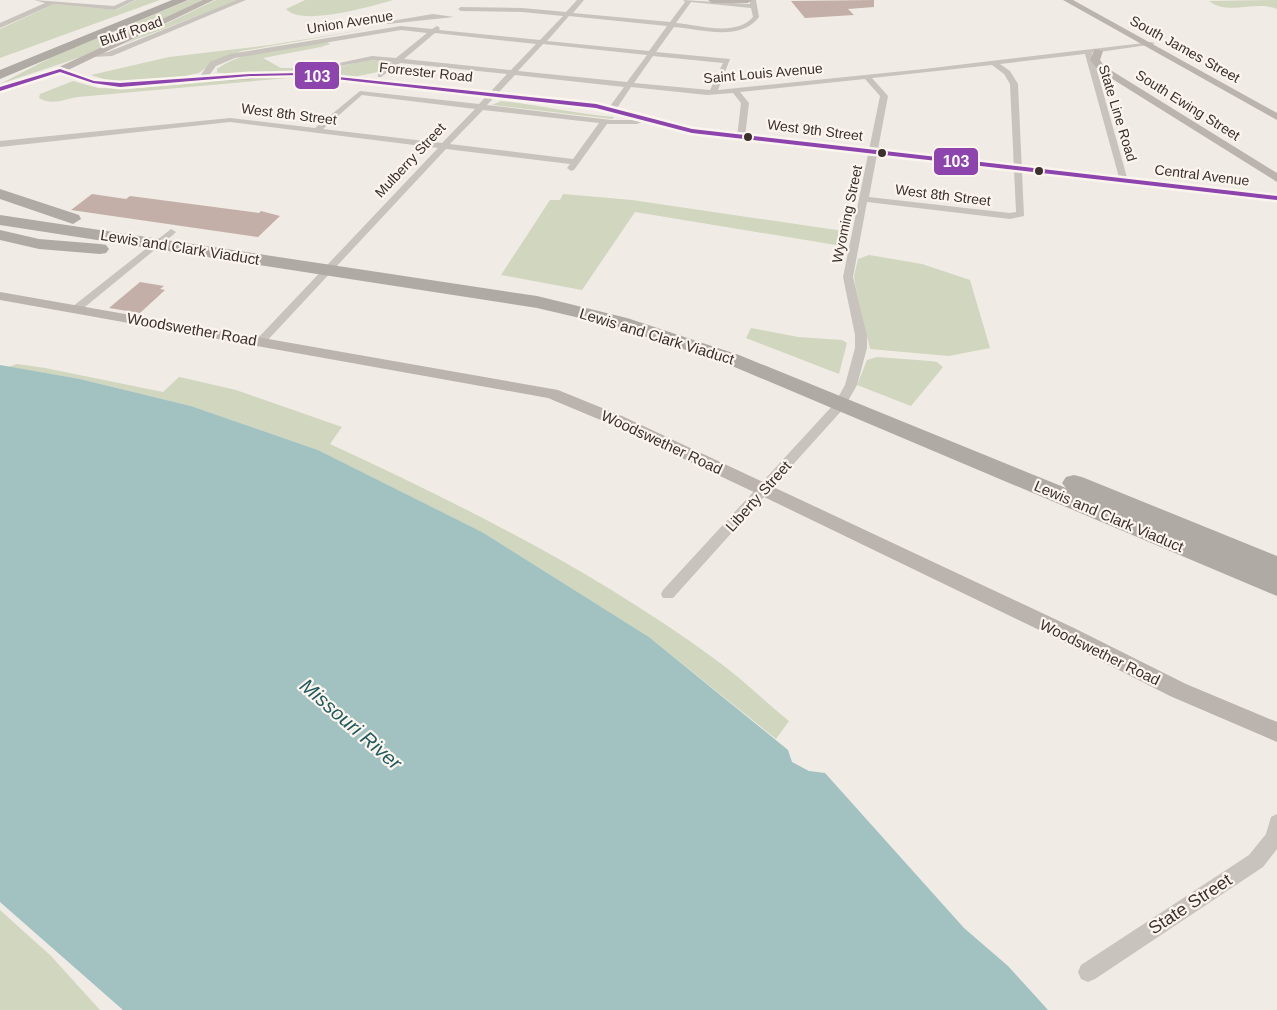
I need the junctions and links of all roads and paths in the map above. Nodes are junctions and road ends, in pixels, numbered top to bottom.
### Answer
1 (37, 0) edge
2 (132, 0) edge
3 (165, 0) edge
4 (171, 0) edge
5 (182, 0) edge
6 (187, 0) edge
7 (210, 0) edge
8 (243, 0) edge
9 (472, 0) edge
10 (581, 0) edge
11 (688, 0) edge
12 (712, 0) edge
13 (1067, 0) edge
14 (54, 1) edge
15 (751, 2) edge
16 (461, 9) junction
17 (143, 13) junction
18 (568, 14) junction
19 (451, 18) junction
20 (375, 24) dead end
21 (672, 24) junction
22 (0, 26) edge
23 (434, 31) junction
24 (328, 32) dead end
25 (541, 42) junction
26 (303, 43) junction
27 (1152, 44) dead end
28 (1093, 51) junction
29 (652, 53) junction
30 (109, 54) junction
31 (92, 55) junction
32 (399, 60) junction
33 (994, 63) junction
34 (334, 65) dead end
35 (63, 71) junction
36 (2, 72) edge
37 (512, 73) junction
38 (381, 75) dead end
39 (867, 77) junction
40 (202, 79) junction
41 (628, 85) junction
42 (0, 89) edge
43 (735, 90) junction
44 (713, 92) junction
45 (480, 107) junction
46 (612, 109) junction
47 (1276, 116) edge
48 (645, 119) junction
49 (604, 122) junction
50 (316, 130) junction
51 (741, 137) junction
52 (3, 144) edge
53 (443, 146) junction
54 (873, 152) junction
55 (0, 155) edge
56 (1018, 169) junction
57 (1277, 178) edge
58 (1124, 181) junction
59 (0, 194) edge
60 (1277, 198) edge
61 (864, 199) junction
62 (0, 209) edge
63 (0, 220) edge
64 (84, 223) junction
65 (171, 232) dead end
66 (0, 235) edge
67 (318, 268) junction
68 (0, 296) edge
69 (76, 309) junction
70 (261, 341) junction
71 (846, 396) joint
72 (764, 490) junction
73 (1277, 566) edge
74 (1277, 586) edge
75 (668, 594) dead end
76 (1277, 732) edge
77 (1277, 823) edge
78 (1088, 972) dead end

1 - 14 street
2 - 14 street
3 - 17 highway
4 - 17 highway
5 - 17 highway
6 - 17 highway
7 - 31 street
8 - 30 street, Bluff Road
9 - 16 street
10 - 18 street, Mulberry Street
11 - 15 street
11 - 21 street
12 - 15 street
13 - 47 street, South James Street
14 - 22 street
15 - 21 street
16 - 18 street
16 - 19 street
17 - 36 highway
17 - 36 highway
18 - 21 street
18 - 25 street, Mulberry Street
19 - 20 street
19 - 23 street
21 - 29 street
23 - 25 street, Union Avenue
23 - 26 street, Union Avenue
23 - 32 street
24 - 26 street
25 - 29 street, Union Avenue
25 - 37 street, Mulberry Street
26 - 40 street, Union Avenue
27 - 28 street, Saint Louis Avenue
28 - 33 street, Saint Louis Avenue
28 - 57 street, South Ewing Street
28 - 58 street, State Line Road
29 - 41 street
29 - 44 street, Union Avenue
30 - 31 street, Bluff Road
30 - 35 street
31 - 35 street
32 - 34 street, Saint Louis Avenue
32 - 37 street, Saint Louis Avenue
32 - 38 street
33 - 39 street, Saint Louis Avenue
33 - 56 street
35 - 40 street
35 - 42 street
37 - 41 street, Saint Louis Avenue
37 - 45 street, Mulberry Street
39 - 43 street, Saint Louis Avenue
39 - 54 street, Wyoming Street
40 - 46 street, Forrester Road
41 - 44 street, Saint Louis Avenue
41 - 46 street
43 - 44 street, Saint Louis Avenue
43 - 51 street
45 - 49 street, West 9th Street
45 - 50 street, West 9th Street
45 - 53 street, Mulberry Street
46 - 48 street, Forrester Road
48 - 49 street, West 9th Street
48 - 51 street, West 9th Street
49 - 53 street, West 8th Street
50 - 52 street, West 8th Street
50 - 53 street, West 8th Street
51 - 54 street, West 9th Street
52 - 55 street
53 - 70 street, Mulberry Street
54 - 56 street, West 9th Street
54 - 61 street, Wyoming Street
56 - 58 street, West 9th Street
56 - 61 street, West 8th Street
58 - 60 street, Central Avenue
59 - 64 highway
61 - 71 street, Wyoming Street
62 - 64 highway
63 - 67 highway, Lewis and Clark Viaduct
64 - 73 highway, Lewis and Clark Viaduct
65 - 69 street
66 - 67 highway
67 - 74 highway, Lewis and Clark Viaduct
68 - 69 street, Woodswether Road
69 - 70 street, Woodswether Road
70 - 72 street, Woodswether Road
71 - 72 street, Liberty Street
72 - 75 street, Liberty Street
72 - 76 street, Woodswether Road
77 - 78 street, State Street

